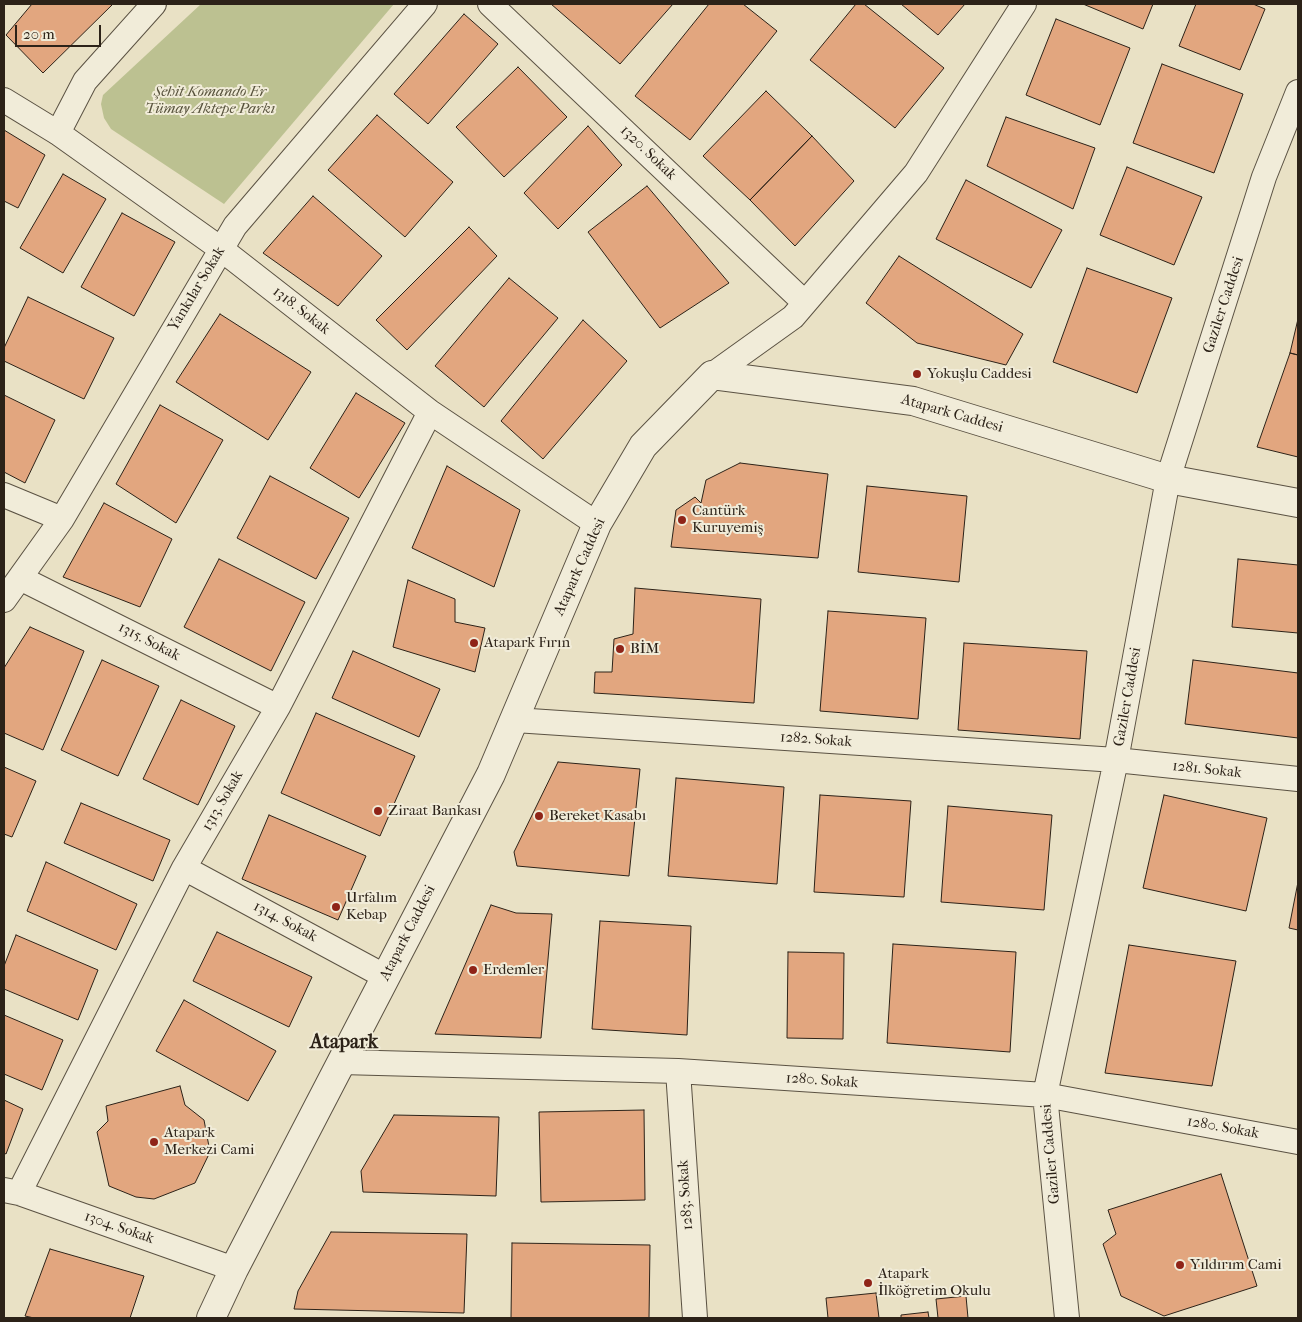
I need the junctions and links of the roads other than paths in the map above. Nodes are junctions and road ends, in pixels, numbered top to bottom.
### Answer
1 (154, 4) edge
2 (425, 4) edge
3 (490, 4) edge
4 (1024, 4) edge
5 (1298, 92) edge
6 (4, 100) edge
7 (58, 133) junction
8 (1290, 138) edge
9 (221, 250) junction
10 (805, 303) junction
11 (712, 375) junction
12 (430, 412) junction
13 (1168, 479) junction
14 (4, 495) edge
15 (1298, 503) edge
16 (62, 519) junction
17 (597, 524) junction
18 (20, 578) junction
19 (4, 600) edge
20 (278, 707) junction
21 (515, 720) junction
22 (1116, 760) junction
23 (1298, 779) edge
24 (184, 868) junction
25 (386, 977) junction
26 (341, 1062) junction
27 (678, 1071) junction
28 (1045, 1095) junction
29 (1298, 1142) edge
30 (11, 1192) edge
31 (234, 1269) junction
32 (211, 1318) edge
33 (695, 1318) edge
34 (1067, 1318) edge

1 - 7 street
2 - 9 street, Yankılar Sokak
3 - 10 street, 1320. Sokak
4 - 10 street
5 - 8 street, Gaziler Caddesi
6 - 7 street, 1318. Sokak
7 - 9 street, 1318. Sokak
8 - 13 street, Gaziler Caddesi
9 - 12 street, 1318. Sokak
9 - 16 street, Yankılar Sokak
10 - 11 street
11 - 13 street, Atapark Caddesi
11 - 17 street, Atapark Caddesi
12 - 17 street, 1318. Sokak
12 - 20 street, 1313. Sokak
13 - 15 street, Atapark Caddesi
13 - 22 street, Gaziler Caddesi
14 - 16 street
16 - 18 street, Yankılar Sokak
17 - 21 street, Atapark Caddesi
18 - 19 street, Yankılar Sokak
18 - 20 street, 1315. Sokak
20 - 24 street, 1313. Sokak
21 - 22 street, 1282. Sokak
21 - 25 street, Atapark Caddesi
22 - 23 street, 1281. Sokak
22 - 28 street, Gaziler Caddesi
24 - 25 street, 1314. Sokak
24 - 30 street, 1313. Sokak
25 - 26 street, Atapark Caddesi
26 - 27 street, 1280. Sokak
26 - 31 street, Atapark Caddesi
27 - 28 street, 1280. Sokak
27 - 33 street, 1283. Sokak
28 - 29 street, 1280. Sokak
28 - 34 street, Gaziler Caddesi
30 - 31 street, 1304. Sokak
31 - 32 street, Atapark Caddesi

